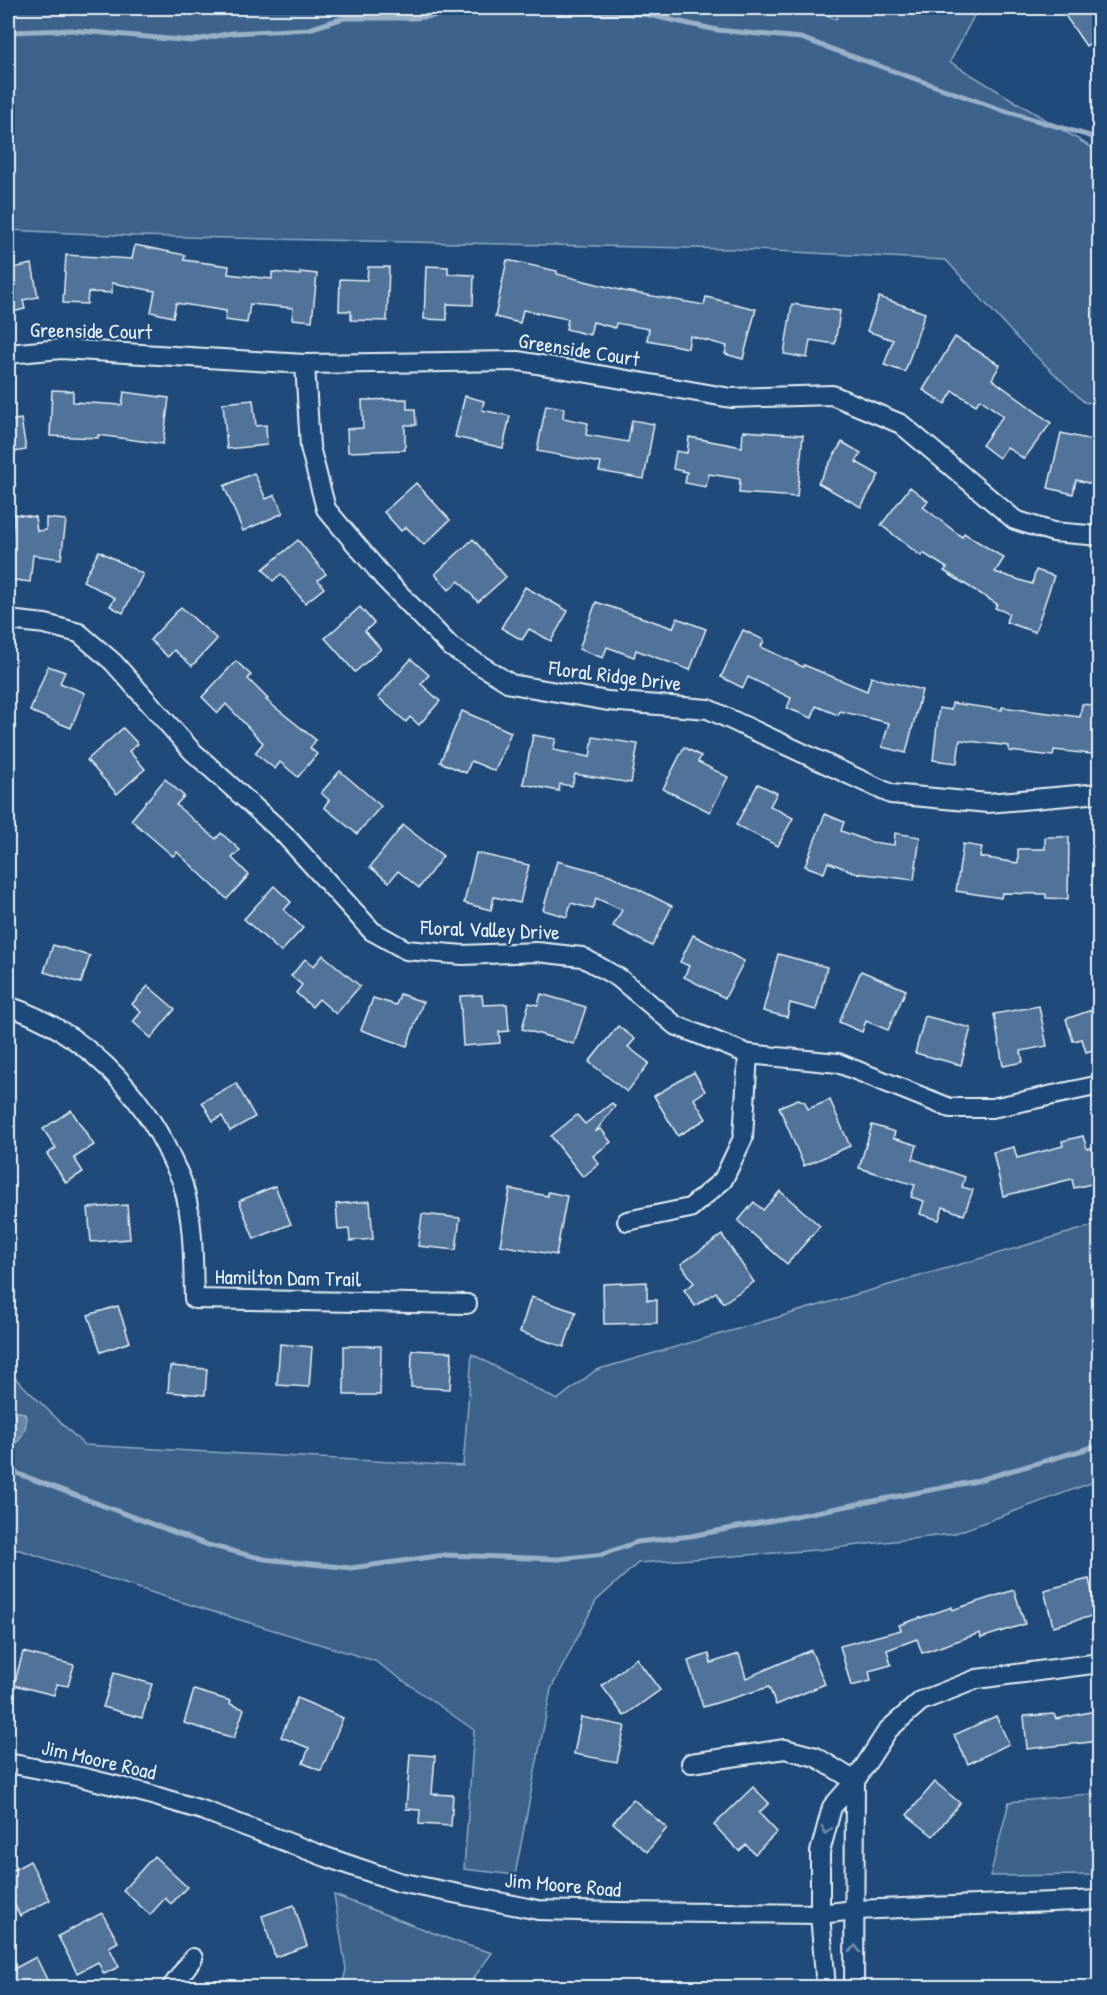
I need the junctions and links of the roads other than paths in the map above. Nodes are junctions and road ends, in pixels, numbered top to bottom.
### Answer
1 (8, 354) edge
2 (304, 364) junction
3 (1100, 536) edge
4 (8, 620) edge
5 (1100, 793) edge
6 (8, 1006) edge
7 (748, 1054) junction
8 (1100, 1085) edge
9 (627, 1221) dead end
10 (467, 1304) dead end
11 (1100, 1663) edge
12 (691, 1762) dead end
13 (8, 1763) edge
14 (855, 1781) junction
15 (1100, 1900) edge
16 (855, 1910) junction
17 (820, 1914) junction
18 (192, 1958) dead end
19 (171, 1988) edge
20 (826, 1988) edge
21 (854, 1988) edge

1 - 2 street, Greenside Court
2 - 3 street, Greenside Court
2 - 5 street, Floral Ridge Drive
4 - 7 street, Floral Valley Drive
6 - 10 street, Hamilton Dam Trail
7 - 8 street, Floral Valley Drive
7 - 9 street
11 - 14 street
12 - 14 street
13 - 17 street, Jim Moore Road
14 - 16 street
14 -> 17 street
15 - 16 street, Jim Moore Road
16 - 17 street, Jim Moore Road
21 -> 16 street
17 - 20 street
18 - 19 street

